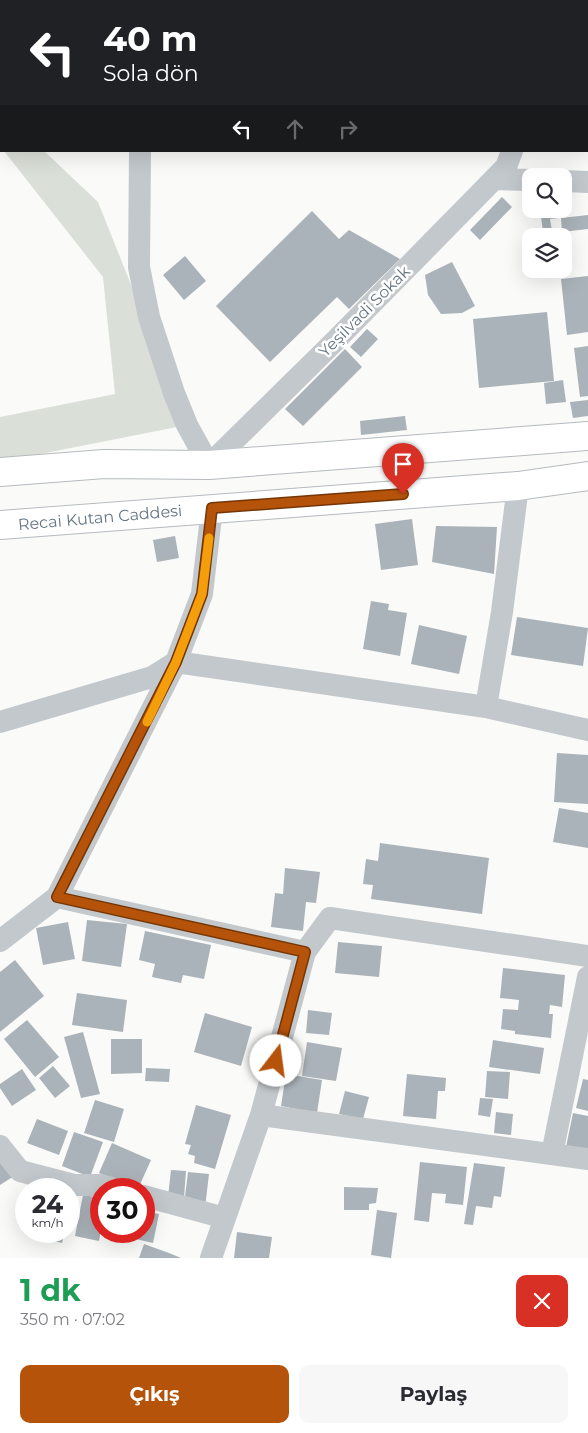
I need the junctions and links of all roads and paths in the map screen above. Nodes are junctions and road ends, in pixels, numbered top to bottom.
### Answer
1 (140, 152) edge
2 (512, 152) edge
3 (494, 179) junction
4 (522, 180) edge
5 (572, 181) edge
6 (588, 182) edge
7 (588, 436) edge
8 (209, 465) junction
9 (0, 472) edge
10 (588, 476) edge
11 (518, 486) junction
12 (212, 508) junction
13 (0, 525) edge
14 (176, 662) junction
15 (486, 706) junction
16 (0, 722) edge
17 (588, 730) edge
18 (57, 897) junction
19 (0, 941) edge
20 (305, 952) junction
21 (588, 956) edge
22 (588, 977) edge
23 (261, 1115) junction
24 (0, 1146) edge
25 (552, 1154) junction
26 (588, 1159) edge
27 (90, 1185) edge
28 (155, 1199) edge
29 (225, 1218) junction
30 (211, 1258) edge

1 - 8 street
2 - 3 street, Yeşilvadi Sokak
3 - 4 street
3 - 8 street, Yeşilvadi Sokak
5 - 6 street
7 - 8 main road
8 - 9 main road
10 - 11 main road, Recai Kutan Caddesi
11 - 12 main road, Recai Kutan Caddesi
11 - 15 street
12 - 13 main road, Recai Kutan Caddesi
12 - 14 street
14 - 15 street
14 - 16 street
14 - 18 street
15 - 17 street
18 - 19 street
18 - 20 street
20 - 21 street
20 - 23 street
22 - 25 street
23 - 25 street
23 - 29 street
24 - 27 street
25 - 26 street
28 - 29 street
29 - 30 street

